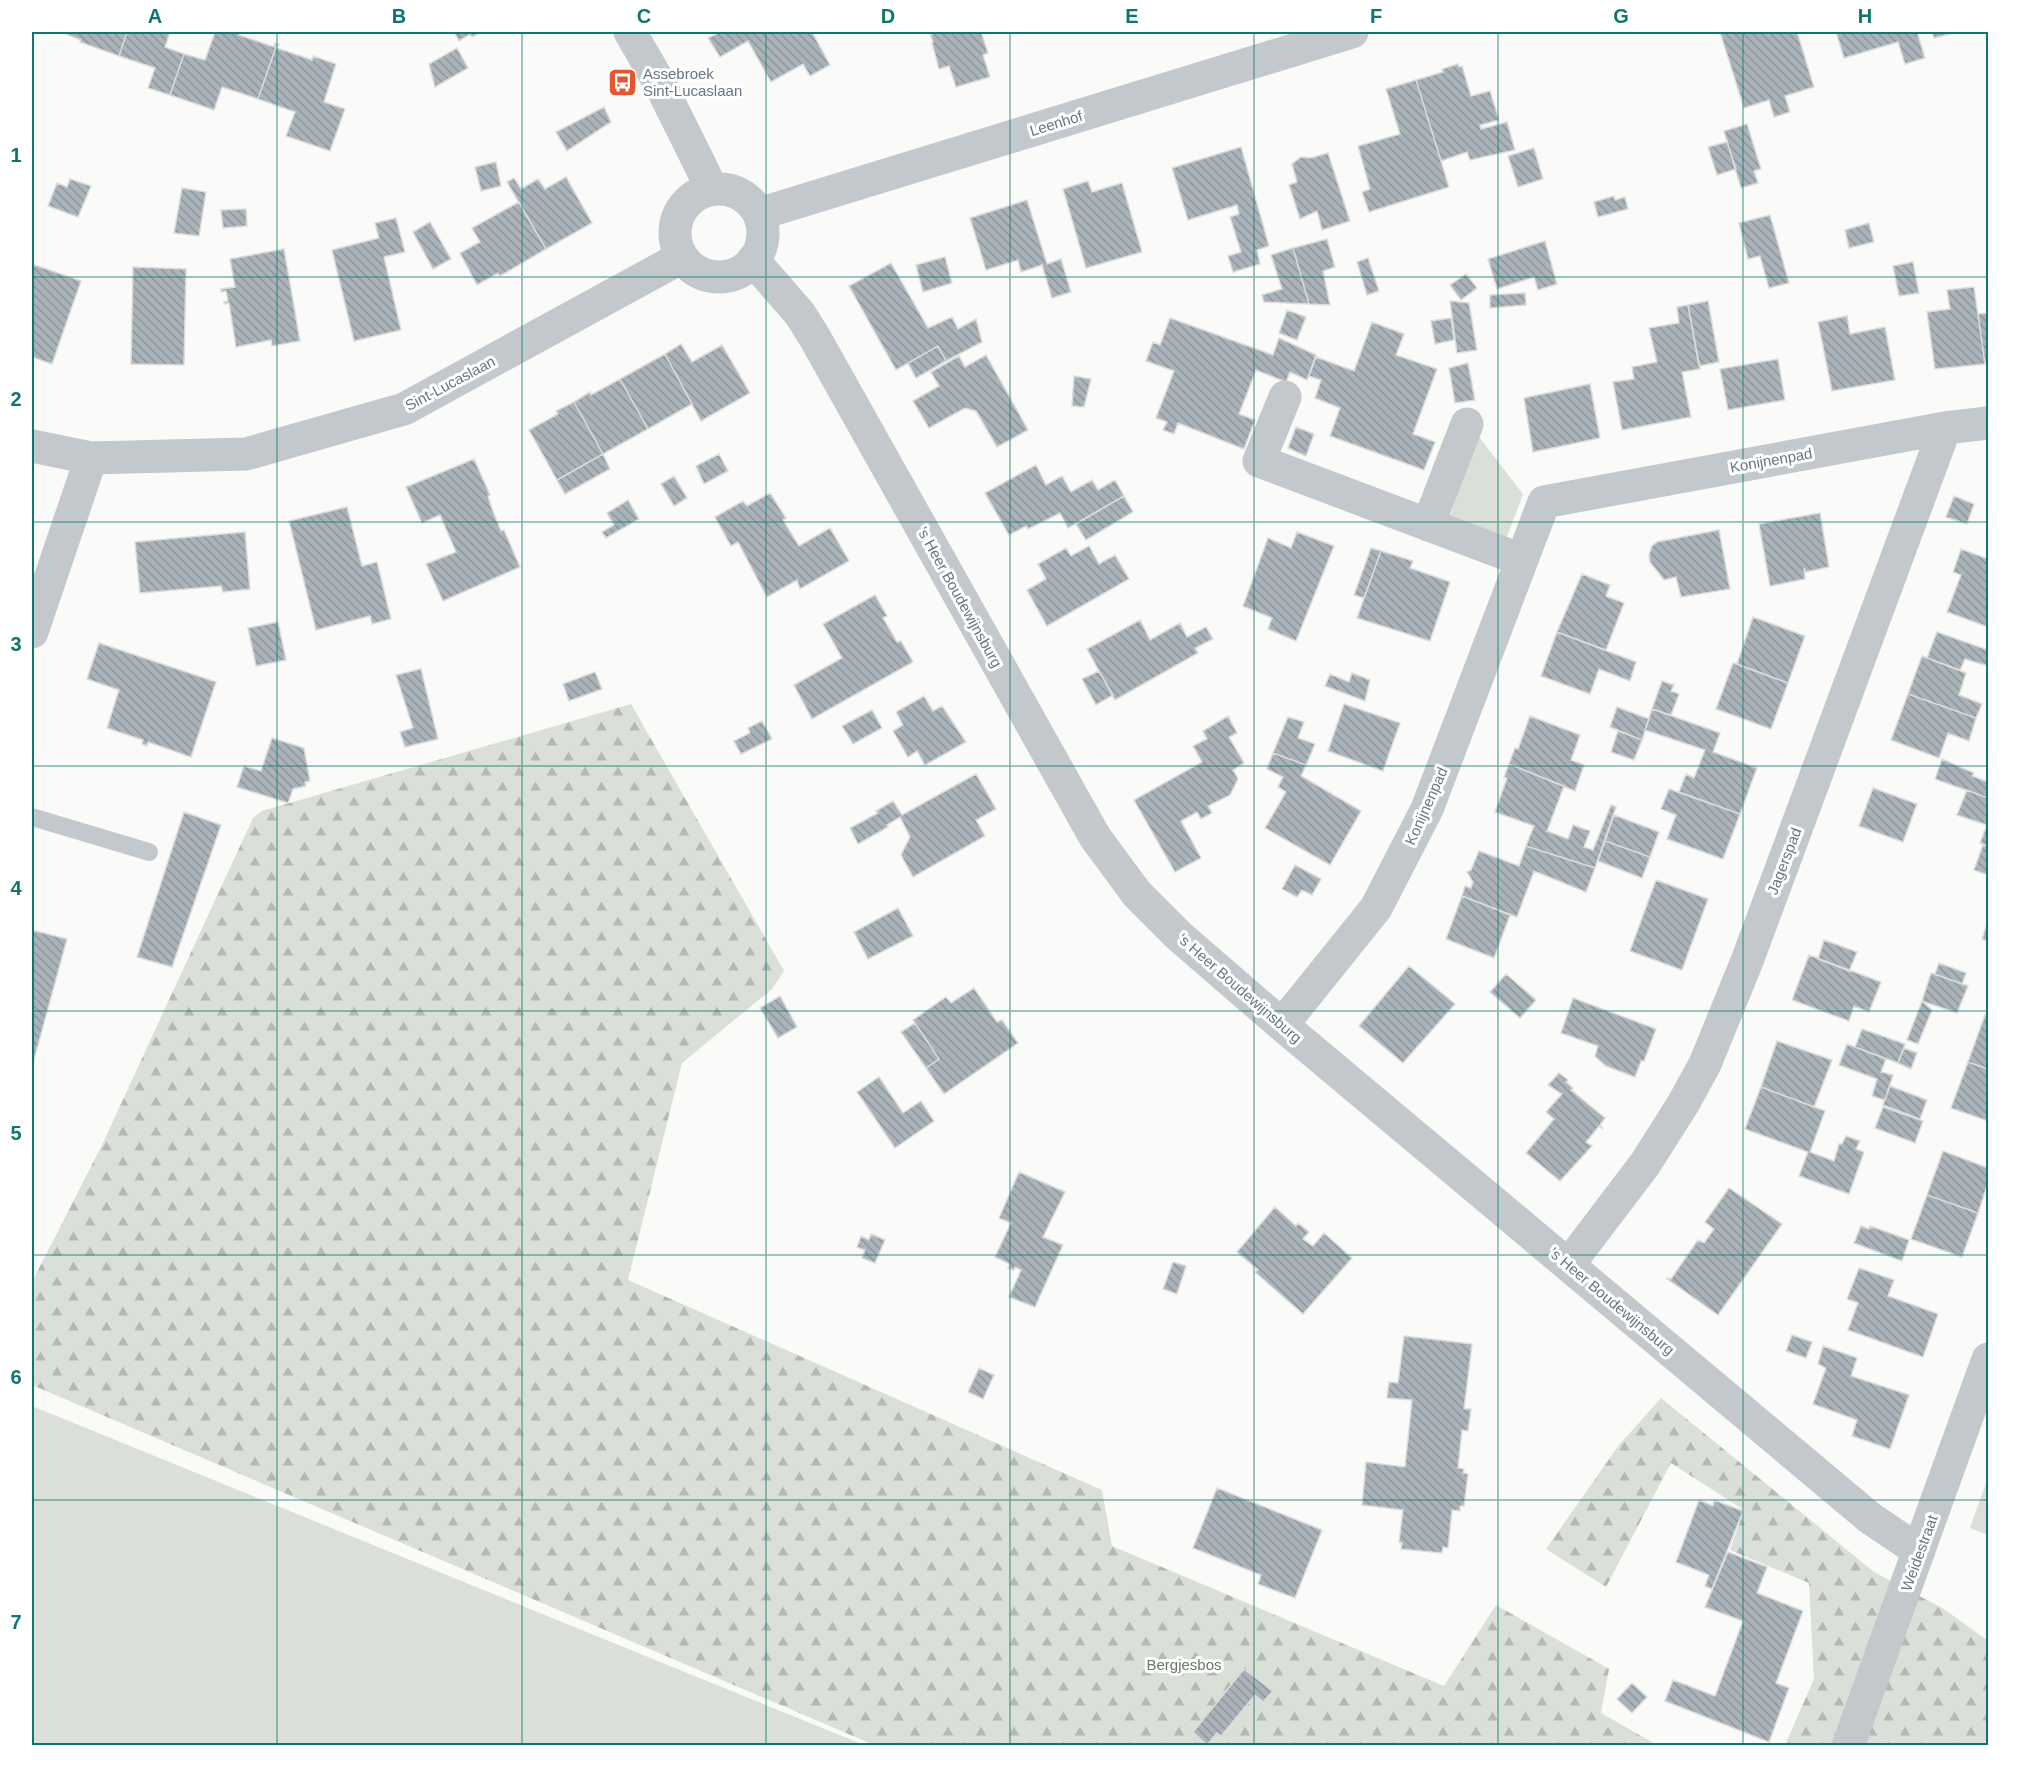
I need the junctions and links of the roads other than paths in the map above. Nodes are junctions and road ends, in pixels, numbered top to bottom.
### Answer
1 (630, 32) edge
2 (1352, 32) edge
3 (712, 189) junction
4 (759, 214) junction
5 (682, 256) junction
6 (753, 260) junction
7 (1285, 397) dead end
8 (1989, 423) edge
9 (1467, 424) dead end
10 (1945, 428) junction
11 (32, 447) edge
12 (91, 458) junction
13 (1428, 525) junction
14 (1522, 560) junction
15 (32, 632) edge
16 (32, 818) edge
17 (149, 852) dead end
18 (1282, 1026) junction
19 (1569, 1264) junction
20 (1989, 1359) edge
21 (1919, 1551) junction
22 (1848, 1746) edge

1 - 3 street
2 - 4 street, Leenhof
3 - 4 street
3 - 5 street
4 - 6 street
5 - 6 street
5 - 12 street, Sint-Lucaslaan
6 - 18 street, 's Heer Boudewijnsburg
7 - 13 street
8 - 10 street, Konijnenpad
9 - 13 street
10 - 14 street, Konijnenpad
10 - 19 street, Jagerspad
11 - 12 street, Sint-Lucaslaan
12 - 15 street
13 - 14 street
14 - 18 street, Konijnenpad
16 - 17 lane
18 - 19 street, 's Heer Boudewijnsburg
19 - 21 street, 's Heer Boudewijnsburg
20 - 21 street, Weidestraat
21 - 22 street, Weidestraat

